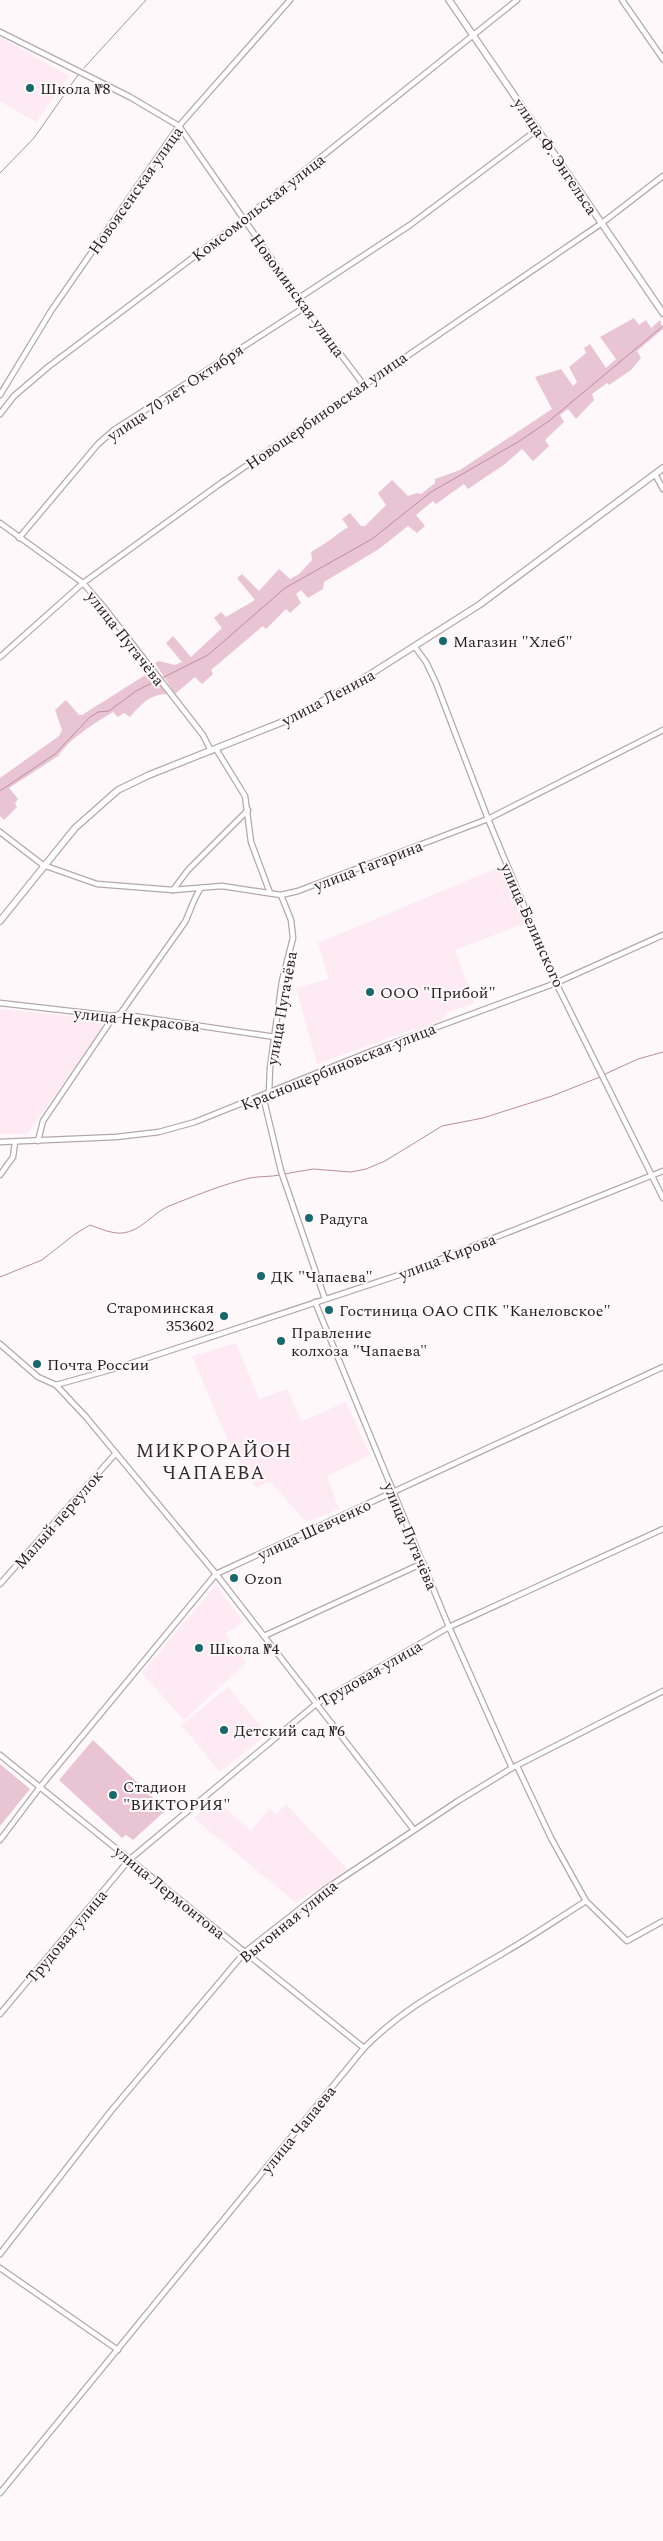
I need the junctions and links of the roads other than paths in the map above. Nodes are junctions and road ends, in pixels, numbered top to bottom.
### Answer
1 (290, 0) edge
2 (449, 0) edge
3 (517, 0) edge
4 (622, 0) edge
5 (0, 32) edge
6 (474, 36) junction
7 (663, 59) edge
8 (179, 126) junction
9 (538, 129) junction
10 (663, 176) edge
11 (244, 219) junction
12 (602, 223) junction
13 (299, 298) junction
14 (305, 307) junction
15 (663, 313) edge
16 (363, 384) junction
17 (0, 395) edge
18 (0, 414) edge
19 (663, 468) edge
20 (655, 474) junction
21 (663, 489) edge
22 (0, 523) edge
23 (19, 538) junction
24 (83, 584) junction
25 (415, 647) junction
26 (0, 657) edge
27 (663, 730) edge
28 (214, 750) junction
29 (248, 810) junction
30 (488, 820) junction
31 (0, 832) edge
32 (43, 865) junction
33 (202, 888) junction
34 (173, 890) junction
35 (270, 893) junction
36 (281, 895) junction
37 (0, 920) edge
38 (663, 935) edge
39 (556, 983) junction
40 (0, 1004) edge
41 (102, 1014) junction
42 (120, 1014) junction
43 (114, 1016) junction
44 (107, 1027) junction
45 (275, 1037) junction
46 (269, 1093) junction
47 (263, 1096) junction
48 (38, 1141) junction
49 (0, 1142) edge
50 (15, 1142) junction
51 (663, 1170) edge
52 (0, 1175) edge
53 (652, 1176) junction
54 (663, 1198) edge
55 (325, 1299) junction
56 (315, 1302) junction
57 (1, 1347) edge
58 (663, 1367) edge
59 (56, 1385) junction
60 (116, 1453) junction
61 (392, 1493) junction
62 (663, 1528) edge
63 (423, 1563) junction
64 (216, 1574) junction
65 (0, 1584) edge
66 (449, 1627) junction
67 (264, 1636) junction
68 (663, 1691) edge
69 (316, 1704) junction
70 (0, 1756) edge
71 (515, 1767) junction
72 (40, 1787) junction
73 (414, 1830) junction
74 (0, 1840) edge
75 (129, 1860) junction
76 (586, 1901) junction
77 (663, 1921) edge
78 (245, 1952) junction
79 (0, 2014) edge
80 (364, 2048) junction
81 (0, 2254) edge
82 (0, 2268) edge
83 (118, 2350) junction
84 (0, 2493) edge

1 - 8 street, Новоясенская улица
2 - 6 main road, улица Ф. Энгельса
3 - 6 street, Комсомольская улица
4 - 7 street
5 - 8 street, Новоминская улица
6 - 9 main road, улица Ф. Энгельса
6 - 11 street, Комсомольская улица
8 - 11 street, Новоминская улица
8 - 17 street, Новоясенская улица
9 - 12 main road, улица Ф. Энгельса
9 - 13 street
10 - 12 street, Новощербиновская улица
11 - 13 street, Новоминская улица
11 - 18 street, Комсомольская улица
12 - 15 main road, улица Ф. Энгельса
12 - 16 street, Новощербиновская улица
13 - 14 street, Новоминская улица
14 - 16 street, Новоминская улица
14 - 23 street, улица 70 лет Октября
16 - 24 street, Новощербиновская улица
19 - 20 main road, улица Ленина
20 - 21 street
20 - 25 main road, улица Ленина
22 - 23 street, улица Пугачёва
23 - 24 street, улица Пугачёва
24 - 26 street, Новощербиновская улица
24 - 28 street, улица Пугачёва
25 - 28 main road, улица Ленина
25 - 30 street, улица Белинского
27 - 30 street, улица Гагарина
28 - 29 street, улица Пугачёва
28 - 32 main road, улица Ленина
29 - 34 street
29 - 35 street, улица Пугачёва
30 - 36 street, улица Гагарина
30 - 39 street, улица Белинского
31 - 32 street, улица Гагарина
32 - 34 street, улица Гагарина
32 - 37 main road, улица Ленина
33 - 34 street, улица Гагарина
33 - 35 street, улица Гагарина
33 - 42 street
35 - 36 street, улица Гагарина
36 - 45 street, улица Пугачёва
38 - 39 street, Краснощербиновская улица
39 - 46 street, Краснощербиновская улица
39 - 53 street, улица Белинского
40 - 41 street, улица Некрасова
41 - 43 street, улица Некрасова
41 - 44 street
42 - 43 street, улица Некрасова
42 - 45 street, улица Некрасова
43 - 44 street
44 - 48 street
45 - 46 street, улица Пугачёва
46 - 47 street, Краснощербиновская улица
47 - 48 street, Краснощербиновская улица
47 - 55 street
48 - 50 street, Краснощербиновская улица
49 - 50 street, Краснощербиновская улица
50 - 52 street
51 - 53 street, улица Кирова
53 - 54 street, улица Белинского
53 - 55 street, улица Кирова
55 - 56 street, улица Кирова
56 - 59 street, улица Кирова
56 - 61 street, улица Пугачёва
57 - 59 street
58 - 61 street, улица Шевченко
59 - 60 street
60 - 64 street
60 - 65 street, Малый переулок
61 - 63 street, улица Пугачёва
61 - 64 street, улица Шевченко
62 - 66 street, Трудовая улица
63 - 66 street, улица Пугачёва
63 - 67 street
64 - 67 street
64 - 72 street, улица Шевченко
66 - 69 street, Трудовая улица
66 - 71 street, улица Пугачёва
67 - 69 street
68 - 71 street, Выгонная улица
69 - 73 street
69 - 75 street, Трудовая улица
70 - 72 street, улица Лермонтова
71 - 73 street, Выгонная улица
71 - 76 street, улица Пугачёва
72 - 74 street, улица Шевченко
72 - 75 street, улица Лермонтова
73 - 78 street, Выгонная улица
75 - 78 street, улица Лермонтова
75 - 79 street, Трудовая улица
76 - 77 street
76 - 80 street, улица Чапаева
78 - 80 street, улица Лермонтова
78 - 81 street, Выгонная улица
80 - 83 street, улица Чапаева
82 - 83 street
83 - 84 street, улица Чапаева

